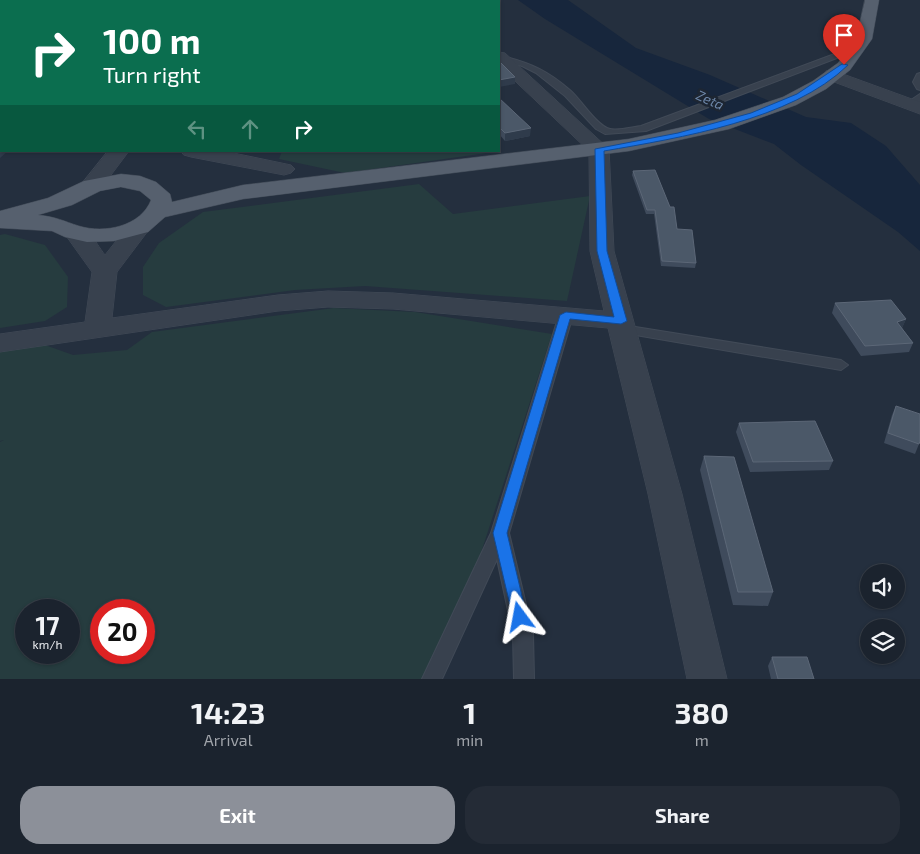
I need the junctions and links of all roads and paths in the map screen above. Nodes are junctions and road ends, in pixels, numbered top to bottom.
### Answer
1 (872, 0) edge
2 (860, 48) junction
3 (500, 58) edge
4 (832, 75) junction
5 (920, 76) edge
6 (920, 87) edge
7 (917, 103) edge
8 (599, 149) junction
9 (196, 152) edge
10 (118, 154) edge
11 (284, 169) dead end
12 (91, 186) junction
13 (64, 200) junction
14 (148, 203) junction
15 (0, 220) edge
16 (67, 229) junction
17 (104, 272) junction
18 (566, 315) junction
19 (622, 325) junction
20 (97, 329) junction
21 (0, 343) edge
22 (842, 365) dead end
23 (500, 533) junction
24 (432, 679) edge
25 (524, 679) edge
26 (706, 679) edge

1 - 2 main road
2 - 3 lane
2 - 4 main road
3 - 8 street
4 - 7 street
4 - 8 main road
5 - 6 lane
8 - 14 main road
8 - 19 street
9 - 11 street
10 - 12 street
10 - 14 street
12 - 13 main road
12 - 14 main road
13 - 15 main road
13 - 16 main road
14 - 16 main road
14 - 17 street
15 - 16 main road
16 - 17 street
17 - 20 street
18 - 19 street
18 - 20 street
18 - 23 lane
19 - 22 lane
19 - 26 street
20 - 21 street
23 - 24 lane
23 - 25 lane

